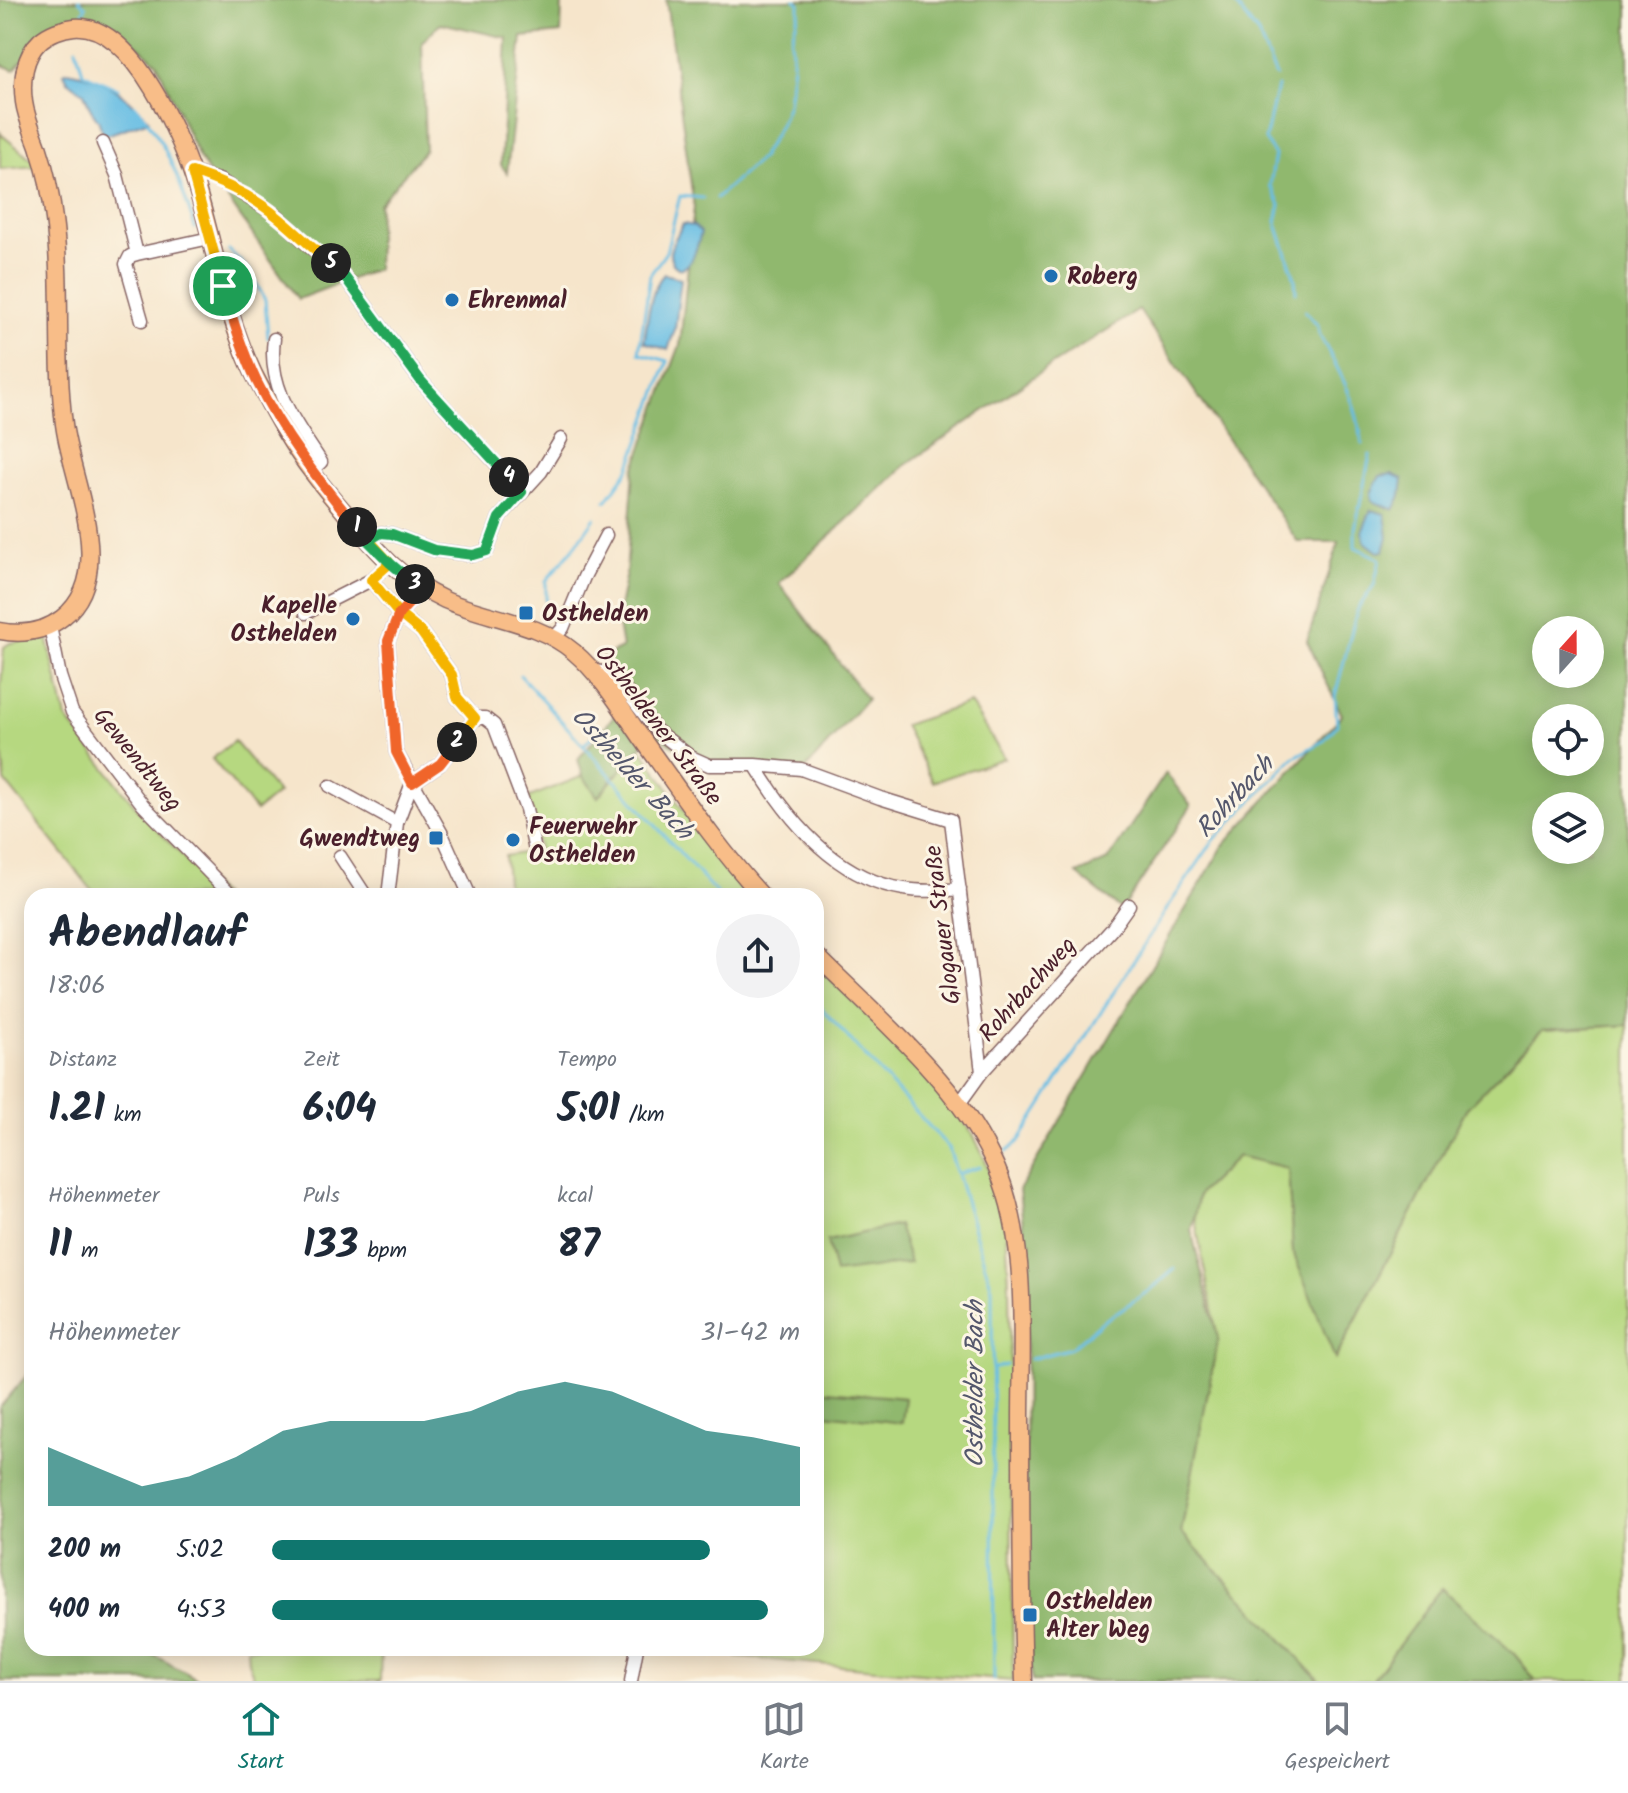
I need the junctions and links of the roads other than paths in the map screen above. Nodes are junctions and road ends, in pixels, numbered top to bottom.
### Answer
1 (103, 143) dead end
2 (192, 172) junction
3 (210, 238) junction
4 (137, 254) junction
5 (142, 320) dead end
6 (274, 339) dead end
7 (561, 439) dead end
8 (311, 471) junction
9 (522, 492) junction
10 (606, 535) dead end
11 (368, 541) junction
12 (390, 563) junction
13 (371, 580) junction
14 (422, 589) junction
15 (306, 613) dead end
16 (399, 614) junction
17 (50, 626) junction
18 (0, 631) edge
19 (554, 638) junction
20 (593, 671) junction
21 (475, 718) junction
22 (755, 765) junction
23 (412, 783) junction
24 (330, 786) dead end
25 (397, 823) junction
26 (534, 846) dead end
27 (340, 856) dead end
28 (224, 888) edge
29 (361, 888) edge
30 (389, 888) edge
31 (466, 888) edge
32 (755, 888) edge
33 (960, 889) junction
34 (1129, 905) dead end
35 (824, 963) edge
36 (982, 1072) junction
37 (959, 1104) junction
38 (636, 1656) edge
39 (631, 1681) edge
40 (1024, 1681) edge

1 - 4 street
2 - 3 main road, Ostheldener Straße
2 - 9 street
2 - 17 main road, Ostheldener Straße
3 - 4 street
3 - 8 main road, Ostheldener Straße
4 - 5 street
6 - 8 street
7 - 9 street
8 - 11 main road, Ostheldener Straße
9 - 11 street
10 - 19 street
11 - 12 main road, Ostheldener Straße
12 - 13 street
12 - 14 main road, Ostheldener Straße
13 - 15 street
13 - 16 street
14 - 16 street
14 - 19 main road, Ostheldener Straße
16 - 21 street
16 - 23 street
17 - 18 main road
17 - 28 street, Gewendtweg
19 - 20 main road, Ostheldener Straße
20 - 22 street
20 - 32 main road, Ostheldener Straße
21 - 23 street
21 - 26 street
22 - 33 street
22 - 33 street, Glogauer Straße
23 - 25 street
23 - 31 street
24 - 25 street
25 - 30 street
27 - 29 street
33 - 36 street, Glogauer Straße
34 - 36 street, Rohrbachweg
35 - 37 main road
36 - 37 street, Rohrbachweg
37 - 40 main road
38 - 39 street

